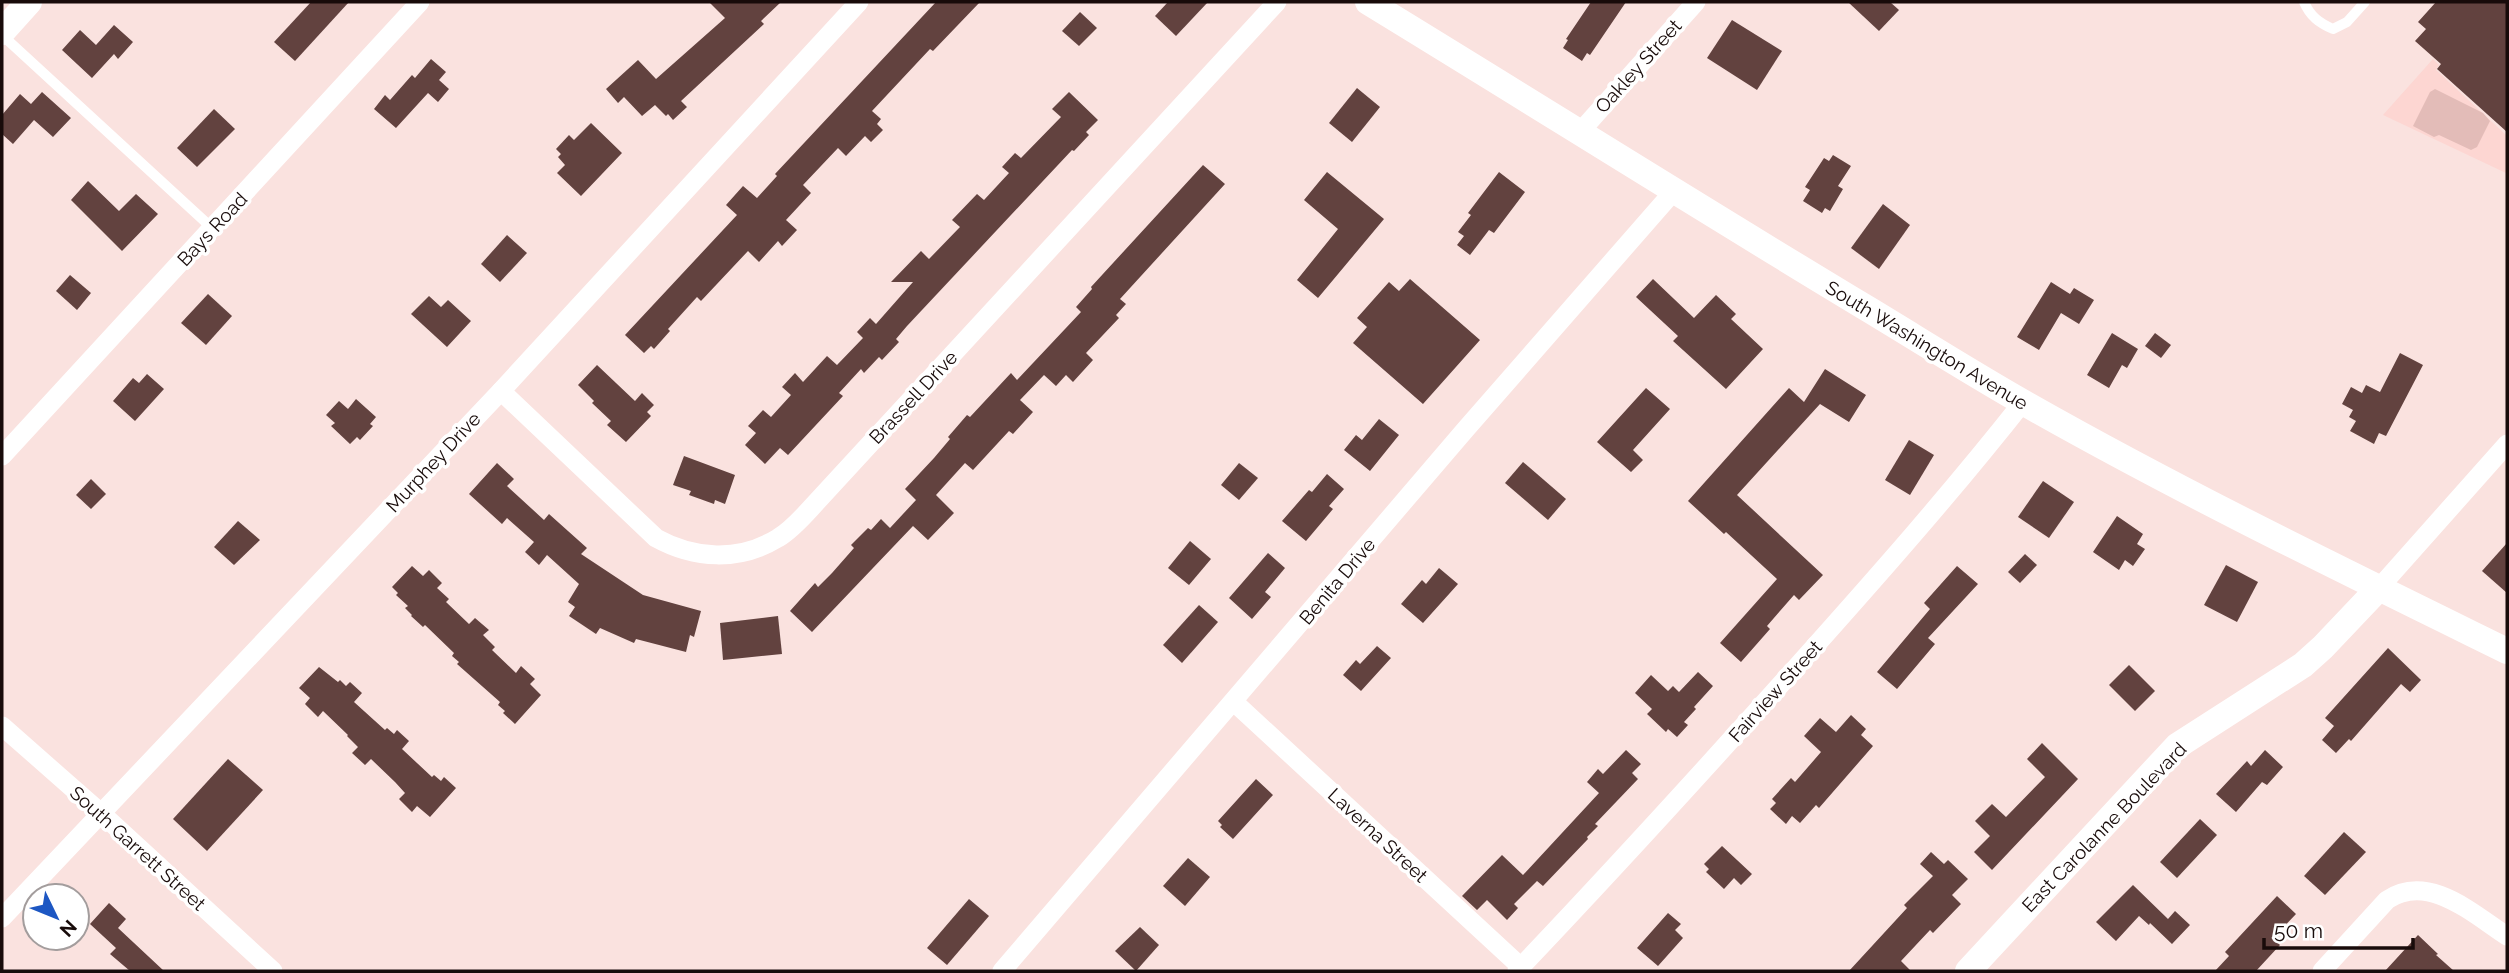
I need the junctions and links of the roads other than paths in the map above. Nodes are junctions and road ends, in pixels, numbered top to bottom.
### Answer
1 (29, 2) edge
2 (420, 2) edge
3 (859, 2) edge
4 (1277, 2) edge
5 (1368, 2) edge
6 (1696, 2) edge
7 (2304, 2) edge
8 (2365, 2) edge
9 (2, 33) edge
10 (1580, 132) junction
11 (1673, 192) junction
12 (212, 228) junction
13 (501, 391) junction
14 (2023, 402) junction
15 (2507, 444) edge
16 (2, 456) edge
17 (2379, 588) junction
18 (2507, 651) edge
19 (1234, 702) junction
20 (2, 726) edge
21 (102, 814) junction
22 (2, 918) edge
23 (2507, 936) edge
24 (1519, 969) edge
25 (273, 971) edge
26 (1002, 971) edge
27 (1968, 971) edge
28 (2322, 971) edge

1 - 9 street
2 - 12 street, Bays Road
3 - 13 street, Murphey Drive
4 - 13 street, Brassell Drive
5 - 10 street, South Washington Avenue
6 - 10 street, Oakley Street
7 - 8 lane
9 - 12 lane
10 - 11 street, South Washington Avenue
11 - 14 street, South Washington Avenue
11 - 19 street, Benita Drive
12 - 16 street, Bays Road
13 - 21 street, Murphey Drive
14 - 17 street, South Washington Avenue
14 - 24 street, Fairview Street
15 - 17 street
17 - 18 street, South Washington Avenue
17 - 27 street, East Carolanne Boulevard
19 - 24 street, Laverna Street
19 - 26 street, Benita Drive
20 - 21 street, South Garrett Street
21 - 22 street, Murphey Drive
21 - 25 street, South Garrett Street
23 - 28 street

